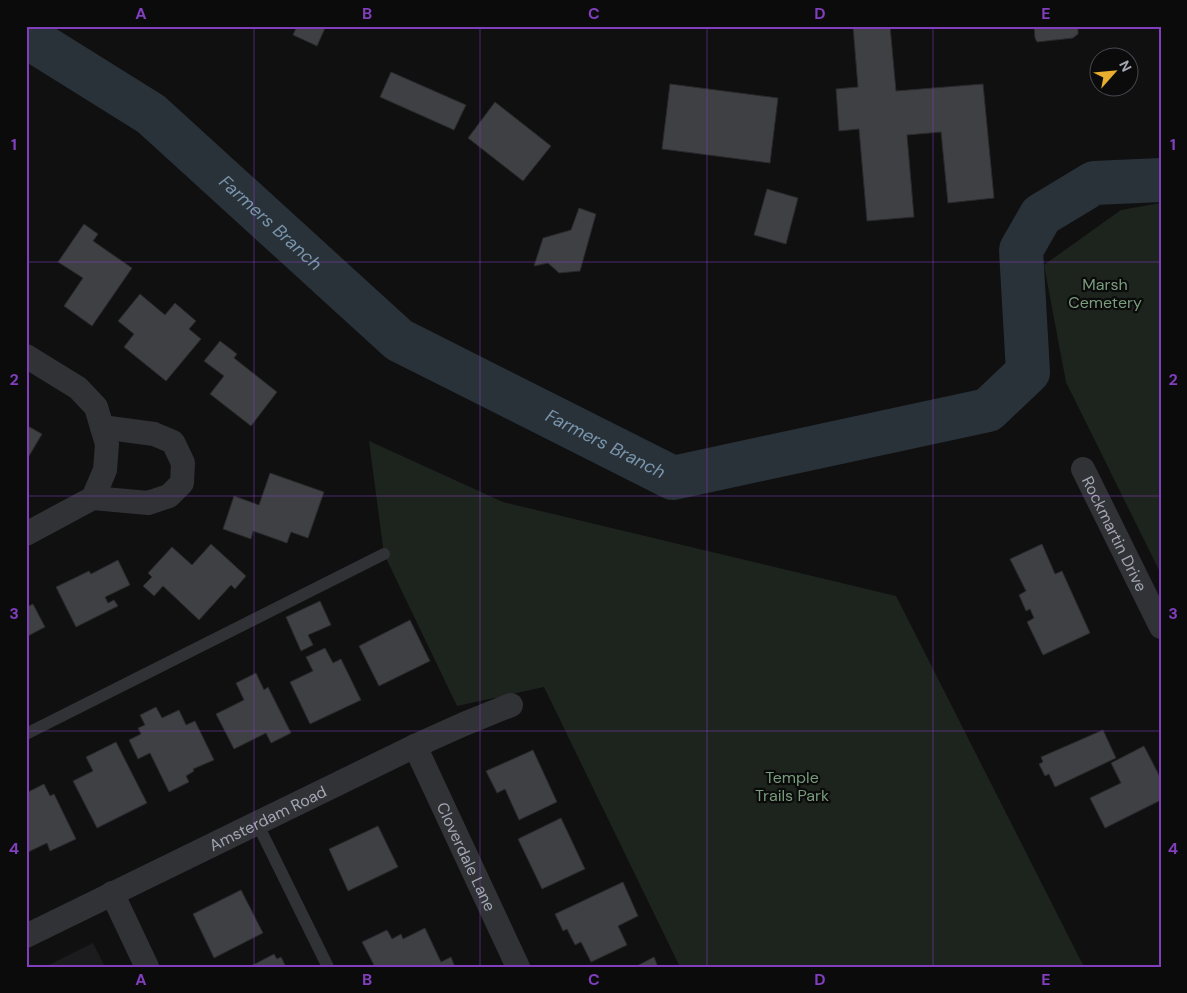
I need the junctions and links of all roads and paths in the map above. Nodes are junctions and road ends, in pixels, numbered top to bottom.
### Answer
1 (26, 356) edge
2 (102, 427) junction
3 (1083, 469) dead end
4 (93, 498) junction
5 (26, 534) edge
6 (384, 554) dead end
7 (1161, 627) edge
8 (511, 705) dead end
9 (26, 734) edge
10 (415, 746) junction
11 (257, 823) junction
12 (112, 893) junction
13 (26, 936) edge
14 (147, 967) edge
15 (328, 967) edge
16 (518, 967) edge

1 - 2 street
2 - 4 street
2 - 4 street
3 - 7 street, Rockmartin Drive
4 - 5 street
6 - 9 lane
8 - 10 street, Amsterdam Road
10 - 11 street, Amsterdam Road
10 - 16 street, Cloverdale Lane
11 - 12 street, Amsterdam Road
11 - 15 lane
12 - 13 street, Amsterdam Road
12 - 14 street

